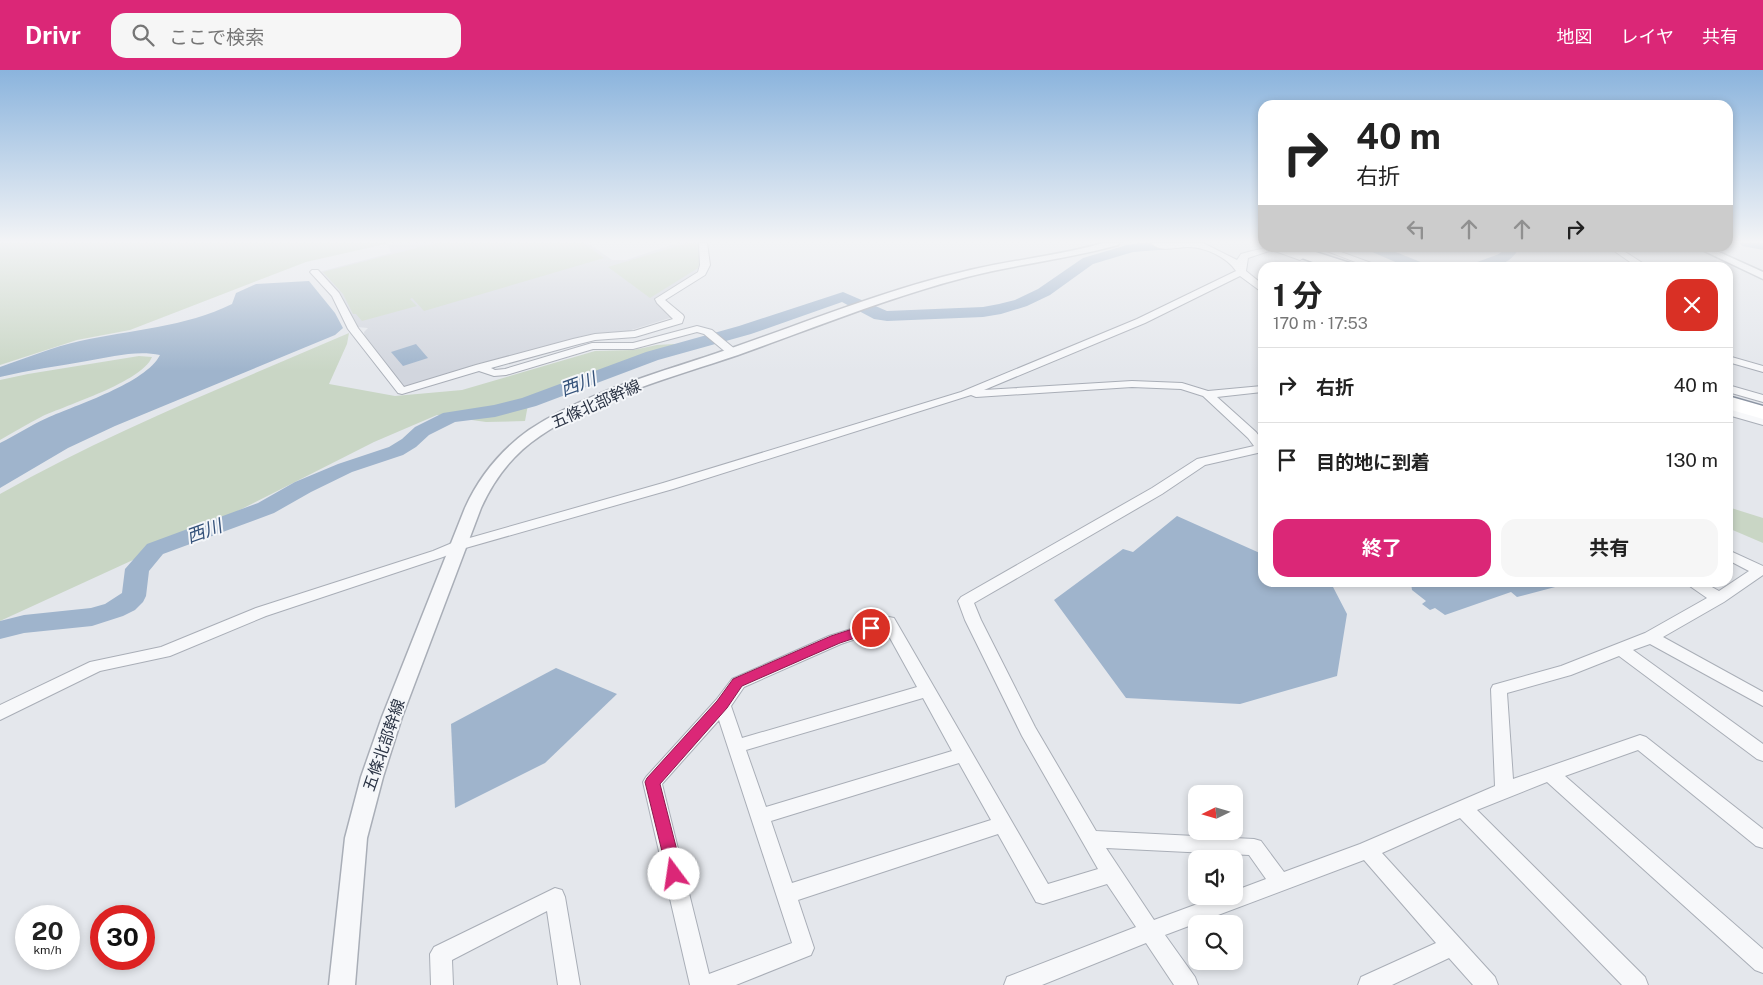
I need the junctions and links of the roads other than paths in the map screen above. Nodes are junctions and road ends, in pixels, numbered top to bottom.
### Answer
1 (328, 286) edge
2 (680, 286) edge
3 (928, 286) edge
4 (1213, 286) edge
5 (732, 352) junction
6 (1733, 360) edge
7 (480, 367) junction
8 (1763, 369) edge
9 (1258, 389) edge
10 (1733, 390) edge
11 (965, 394) junction
12 (1207, 394) junction
13 (1763, 399) edge
14 (1733, 404) edge
15 (1733, 412) edge
16 (1763, 413) edge
17 (1763, 421) edge
18 (1258, 443) edge
19 (1258, 449) edge
20 (458, 546) junction
21 (1733, 557) edge
22 (1700, 587) edge
23 (1719, 598) junction
24 (1651, 637) junction
25 (1620, 649) junction
26 (928, 690) junction
27 (1763, 700) edge
28 (722, 705) junction
29 (0, 714) edge
30 (737, 746) junction
31 (965, 754) junction
32 (1763, 754) edge
33 (1551, 775) junction
34 (1504, 790) junction
35 (1463, 809) junction
36 (759, 817) junction
37 (1003, 824) junction
38 (1091, 839) junction
39 (1763, 840) edge
40 (1367, 850) junction
41 (1111, 874) junction
42 (1280, 882) junction
43 (787, 894) junction
44 (1151, 931) junction
45 (1451, 946) junction
46 (1763, 963) edge
47 (1024, 983) edge
48 (342, 985) edge
49 (442, 985) edge
50 (569, 985) edge
51 (701, 985) edge
52 (709, 985) edge
53 (1187, 985) edge
54 (1369, 985) edge
55 (1486, 985) edge
56 (1637, 985) edge

1 - 7 street
2 - 7 street
3 - 5 street, 五條北部幹線
4 - 11 street
5 - 7 street
5 - 20 street, 五條北部幹線
6 - 8 street
9 - 12 street
10 - 13 street
11 - 12 street
11 - 20 street
12 - 18 street
14 - 16 highway
15 - 17 street
19 - 38 street
20 - 29 street
20 - 48 street, 五條北部幹線
21 - 23 street
22 - 23 street
23 - 24 street
24 - 25 street
24 - 27 street
25 - 32 street
25 - 34 street
26 - 28 street
26 - 30 street
26 - 31 street
28 - 30 street
28 - 51 street
30 - 36 street
31 - 36 street
31 - 37 street
33 - 34 street
33 - 39 street
33 - 46 street
34 - 35 street
35 - 40 street
35 - 56 street
36 - 43 street
37 - 41 street
37 - 43 street
38 - 41 street
38 - 42 street
40 - 42 street
40 - 45 street
41 - 44 street
42 - 44 street
43 - 52 street
44 - 47 street
44 - 53 street
45 - 54 street
45 - 55 street
49 - 50 street

